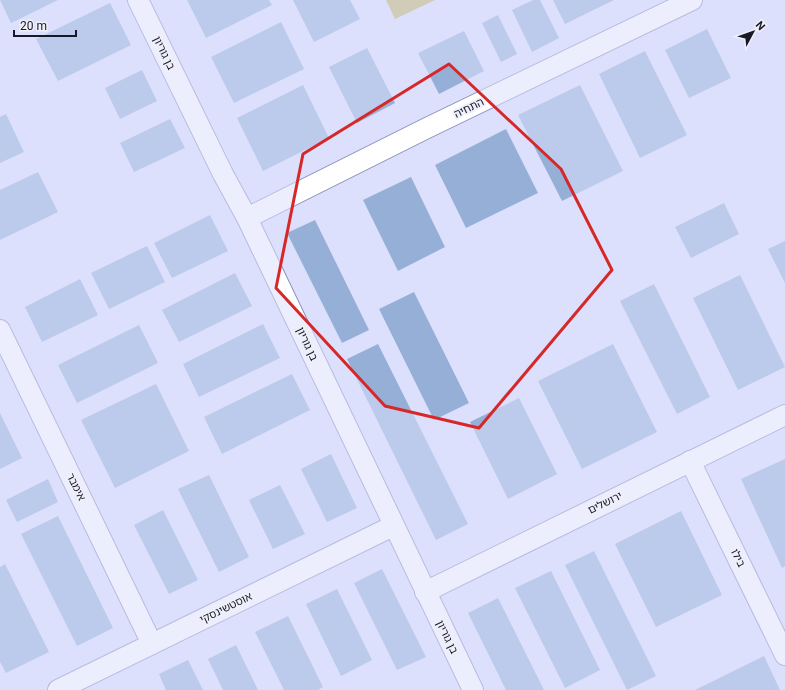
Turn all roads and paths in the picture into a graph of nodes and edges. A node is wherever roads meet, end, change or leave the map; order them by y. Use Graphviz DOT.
graph roads {
  1 [pos="138,0"];
  2 [pos="692,0"];
  3 [pos="247,218"];
  4 [pos="0,330"];
  5 [pos="785,415"];
  6 [pos="690,461"];
  7 [pos="393,526"];
  8 [pos="425,592"];
  9 [pos="152,644"];
  10 [pos="785,655"];
  11 [pos="58,690"];
  12 [pos="473,690"];
  1 -- 3 [label="street, בן גוריון"];
  2 -- 3 [label="street, התחיה"];
  3 -- 7 [label="street, בן גוריון"];
  4 -- 9 [label="street, אימבר"];
  5 -- 6 [label="street, ירושלים"];
  6 -- 8 [label="street, ירושלים"];
  6 -- 10 [label="street, בילו"];
  7 -- 8 [label="street, בן גוריון"];
  7 -- 9 [label="street, אוסטשינסקי"];
  8 -- 12 [label="street, בן גוריון"];
  9 -- 11 [label="street, אוסטשינסקי"];
}
